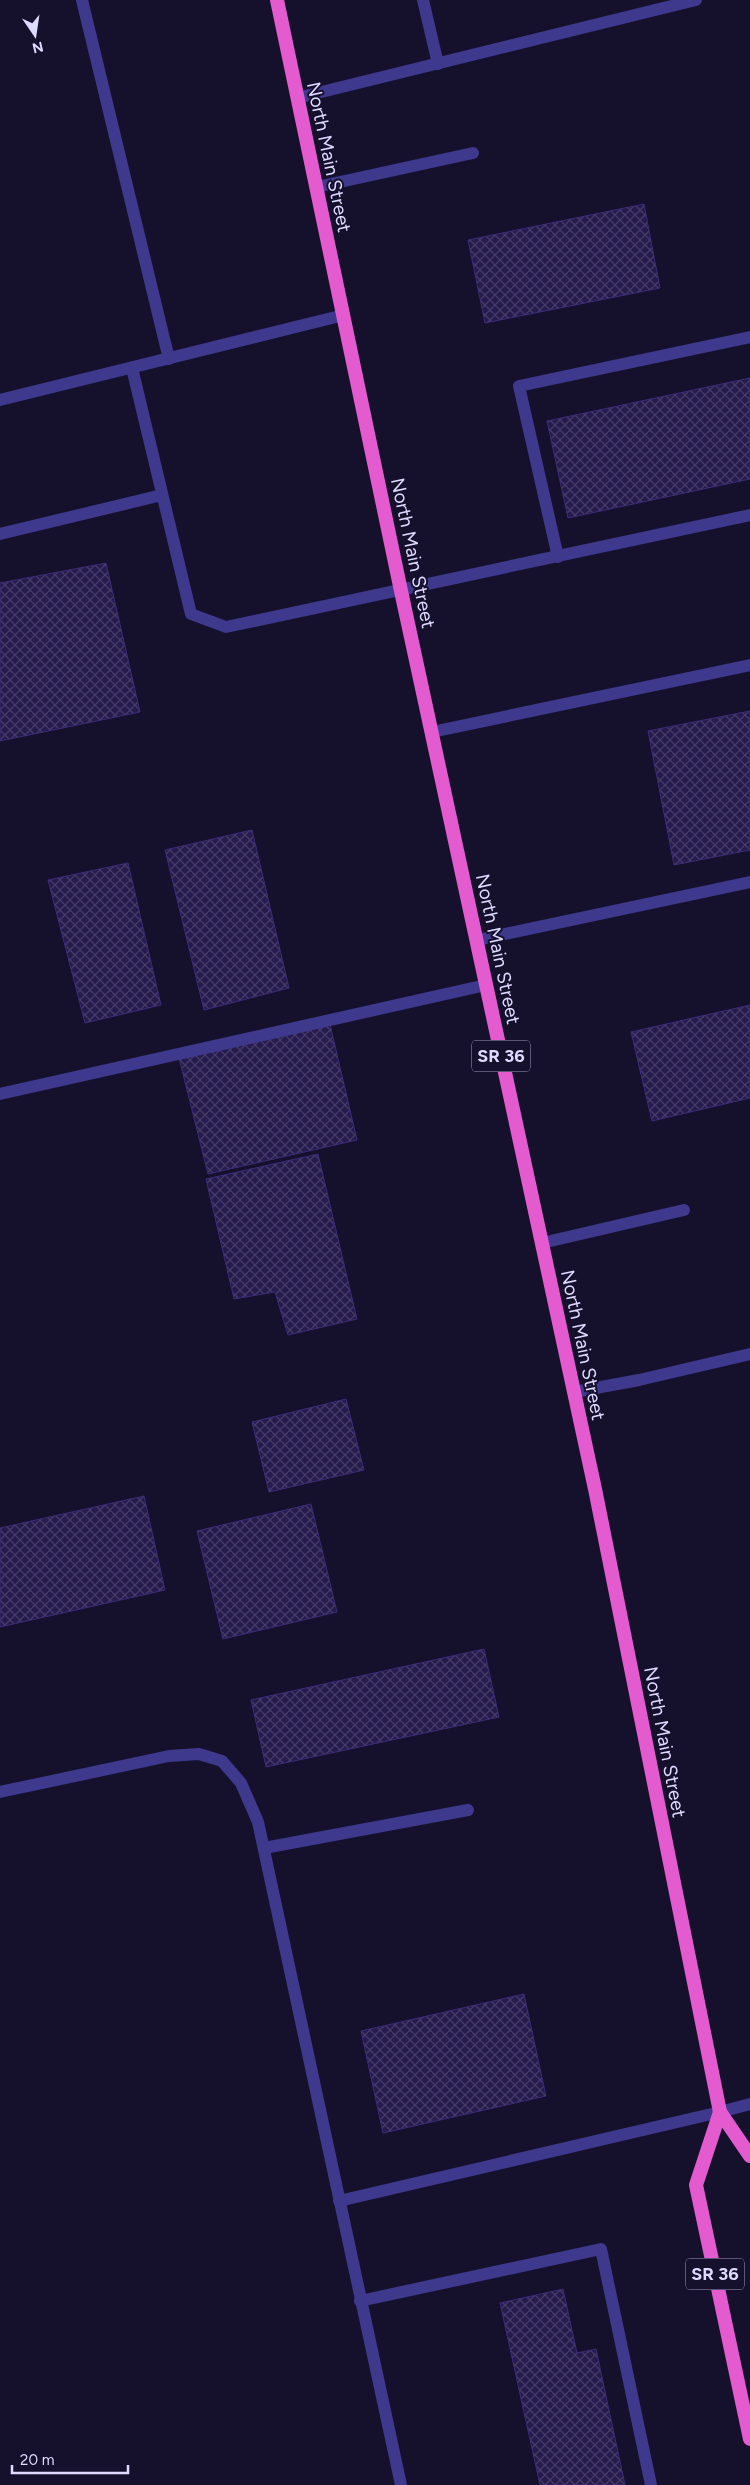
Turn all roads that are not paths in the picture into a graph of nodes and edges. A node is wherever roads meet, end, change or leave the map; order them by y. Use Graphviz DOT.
graph roads {
  1 [pos="82,0"];
  2 [pos="277,0"];
  3 [pos="422,0"];
  4 [pos="696,0"];
  5 [pos="438,64"];
  6 [pos="297,98"];
  7 [pos="473,153"];
  8 [pos="317,187"];
  9 [pos="344,316"];
  10 [pos="750,337"];
  11 [pos="168,359"];
  12 [pos="132,368"];
  13 [pos="0,400"];
  14 [pos="162,495"];
  15 [pos="750,515"];
  16 [pos="0,534"];
  17 [pos="558,557"];
  18 [pos="401,591"];
  19 [pos="750,666"];
  20 [pos="432,732"];
  21 [pos="750,882"];
  22 [pos="477,940"];
  23 [pos="486,985"];
  24 [pos="0,1094"];
  25 [pos="684,1210"];
  26 [pos="542,1243"];
  27 [pos="750,1354"];
  28 [pos="574,1392"];
  29 [pos="0,1792"];
  30 [pos="468,1810"];
  31 [pos="264,1848"];
  32 [pos="750,2104"];
  33 [pos="720,2112"];
  34 [pos="750,2156"];
  35 [pos="339,2201"];
  36 [pos="360,2301"];
  37 [pos="635,2409"];
  38 [pos="750,2439"];
  39 [pos="401,2485"];
  40 [pos="642,2485"];
  41 [pos="651,2485"];
  1 -- 11 [label="lane"];
  2 -- 6 [label="highway, North Main Street / SR 36"];
  3 -- 5 [label="lane"];
  4 -- 5 [label="lane"];
  5 -- 6 [label="lane"];
  6 -- 8 [label="highway, North Main Street / SR 36"];
  7 -- 8 [label="lane"];
  8 -- 9 [label="highway, North Main Street / SR 36"];
  9 -- 11 [label="lane"];
  9 -- 18 [label="highway, North Main Street / SR 36"];
  10 -- 17 [label="lane"];
  11 -- 12 [label="lane"];
  12 -- 13 [label="lane"];
  12 -- 14 [label="lane"];
  14 -- 16 [label="lane"];
  14 -- 18 [label="lane"];
  15 -- 17 [label="lane"];
  17 -- 18 [label="lane"];
  18 -- 20 [label="highway, North Main Street / SR 36"];
  19 -- 20 [label="lane"];
  20 -- 22 [label="highway, North Main Street / SR 36"];
  21 -- 22 [label="lane"];
  22 -- 23 [label="highway, North Main Street / SR 36"];
  23 -- 24 [label="lane"];
  23 -- 26 [label="highway, North Main Street / SR 36"];
  25 -- 26 [label="lane"];
  26 -- 28 [label="highway, North Main Street / SR 36"];
  27 -- 28 [label="lane"];
  28 -- 33 [label="highway, North Main Street / SR 36"];
  29 -- 31 [label="lane"];
  30 -- 31 [label="lane"];
  31 -- 35 [label="lane"];
  32 -- 33 [label="lane"];
  33 -- 34 [label="highway, North Main Street / SR 36"];
  33 -- 35 [label="lane"];
  33 -- 38 [label="highway, North Main Street / SR 36"];
  35 -- 36 [label="lane"];
  36 -- 37 [label="lane"];
  36 -- 39 [label="lane"];
  37 -- 40 [label="lane"];
  37 -- 41 [label="lane"];
}
